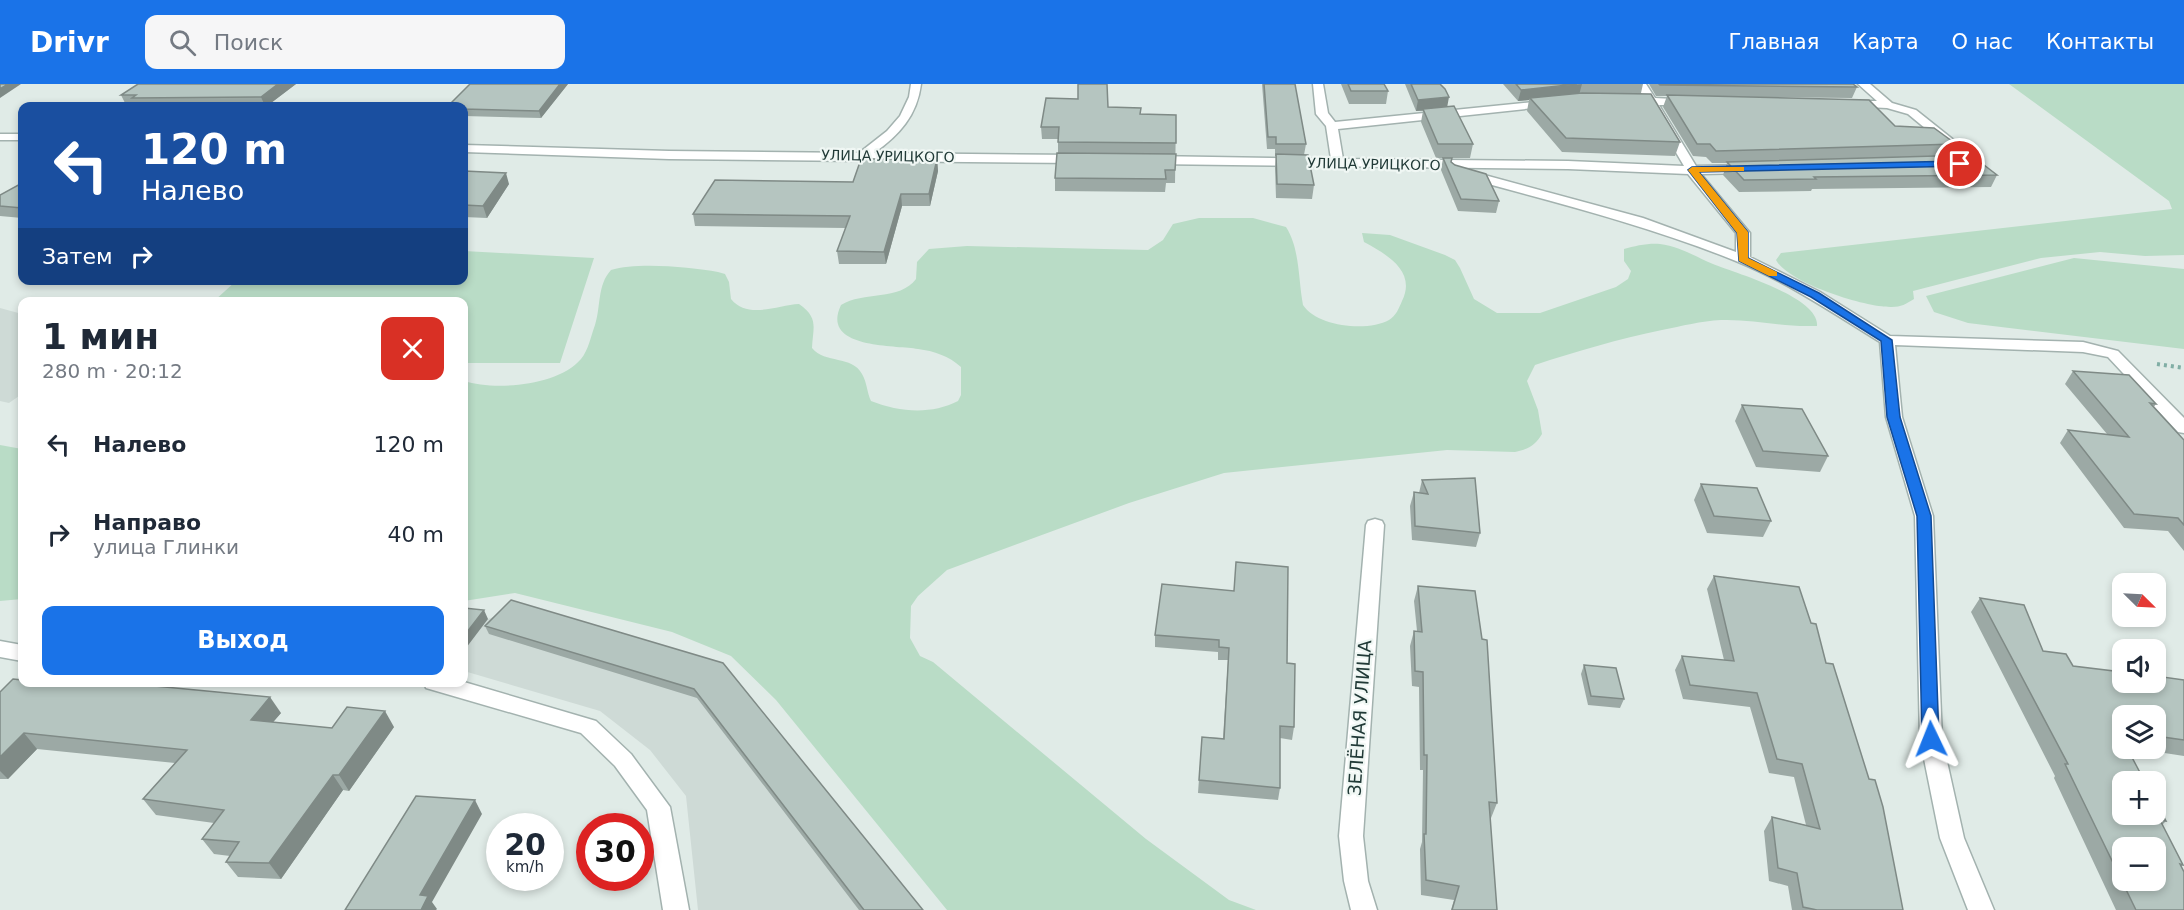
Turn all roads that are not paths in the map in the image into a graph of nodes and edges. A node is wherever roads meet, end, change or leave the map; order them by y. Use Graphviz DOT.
graph roads {
  1 [pos="916,84"];
  2 [pos="1318,84"];
  3 [pos="1641,84"];
  4 [pos="1863,84"];
  5 [pos="1614,100"];
  6 [pos="1567,101"];
  7 [pos="1649,101"];
  8 [pos="1697,102"];
  9 [pos="1840,104"];
  10 [pos="1888,105"];
  11 [pos="1332,126"];
  12 [pos="0,137"];
  13 [pos="18,137"];
  14 [pos="468,149"];
  15 [pos="863,156"];
  16 [pos="1091,159"];
  17 [pos="1138,160"];
  18 [pos="1338,163"];
  19 [pos="1937,164"];
  20 [pos="1434,165"];
  21 [pos="1762,168"];
  22 [pos="1692,170"];
  23 [pos="1743,259"];
  24 [pos="1887,340"];
  25 [pos="2184,428"];
  26 [pos="1376,525"];
  27 [pos="0,649"];
  28 [pos="18,652"];
  29 [pos="451,687"];
  30 [pos="676,910"];
  31 [pos="1364,910"];
  32 [pos="1981,910"];
  1 -- 15 [label="street"];
  2 -- 11 [label="street"];
  3 -- 7 [label="street"];
  4 -- 10 [label="street"];
  5 -- 7 [label="street"];
  6 -- 11 [label="street"];
  7 -- 8 [label="street"];
  7 -- 22 [label="street"];
  9 -- 10 [label="street"];
  10 -- 19 [label="street"];
  11 -- 18 [label="street"];
  12 -- 13 [label="street"];
  14 -- 15 [label="street, УЛИЦА УРИЦКОГО"];
  15 -- 16 [label="street, УЛИЦА УРИЦКОГО"];
  17 -- 18 [label="street, УЛИЦА УРИЦКОГО"];
  18 -- 20 [label="street, УЛИЦА УРИЦКОГО"];
  20 -- 22 [label="street, УЛИЦА УРИЦКОГО"];
  20 -- 23 [label="street"];
  21 -- 22 [label="street, УЛИЦА УРИЦКОГО"];
  22 -- 23 [label="street"];
  23 -- 24 [label="street"];
  24 -- 25 [label="street"];
  24 -- 32 [label="street"];
  26 -- 31 [label="street, ЗЕЛЁНАЯ УЛИЦА"];
  27 -- 28 [label="street"];
  29 -- 30 [label="street"];
}
